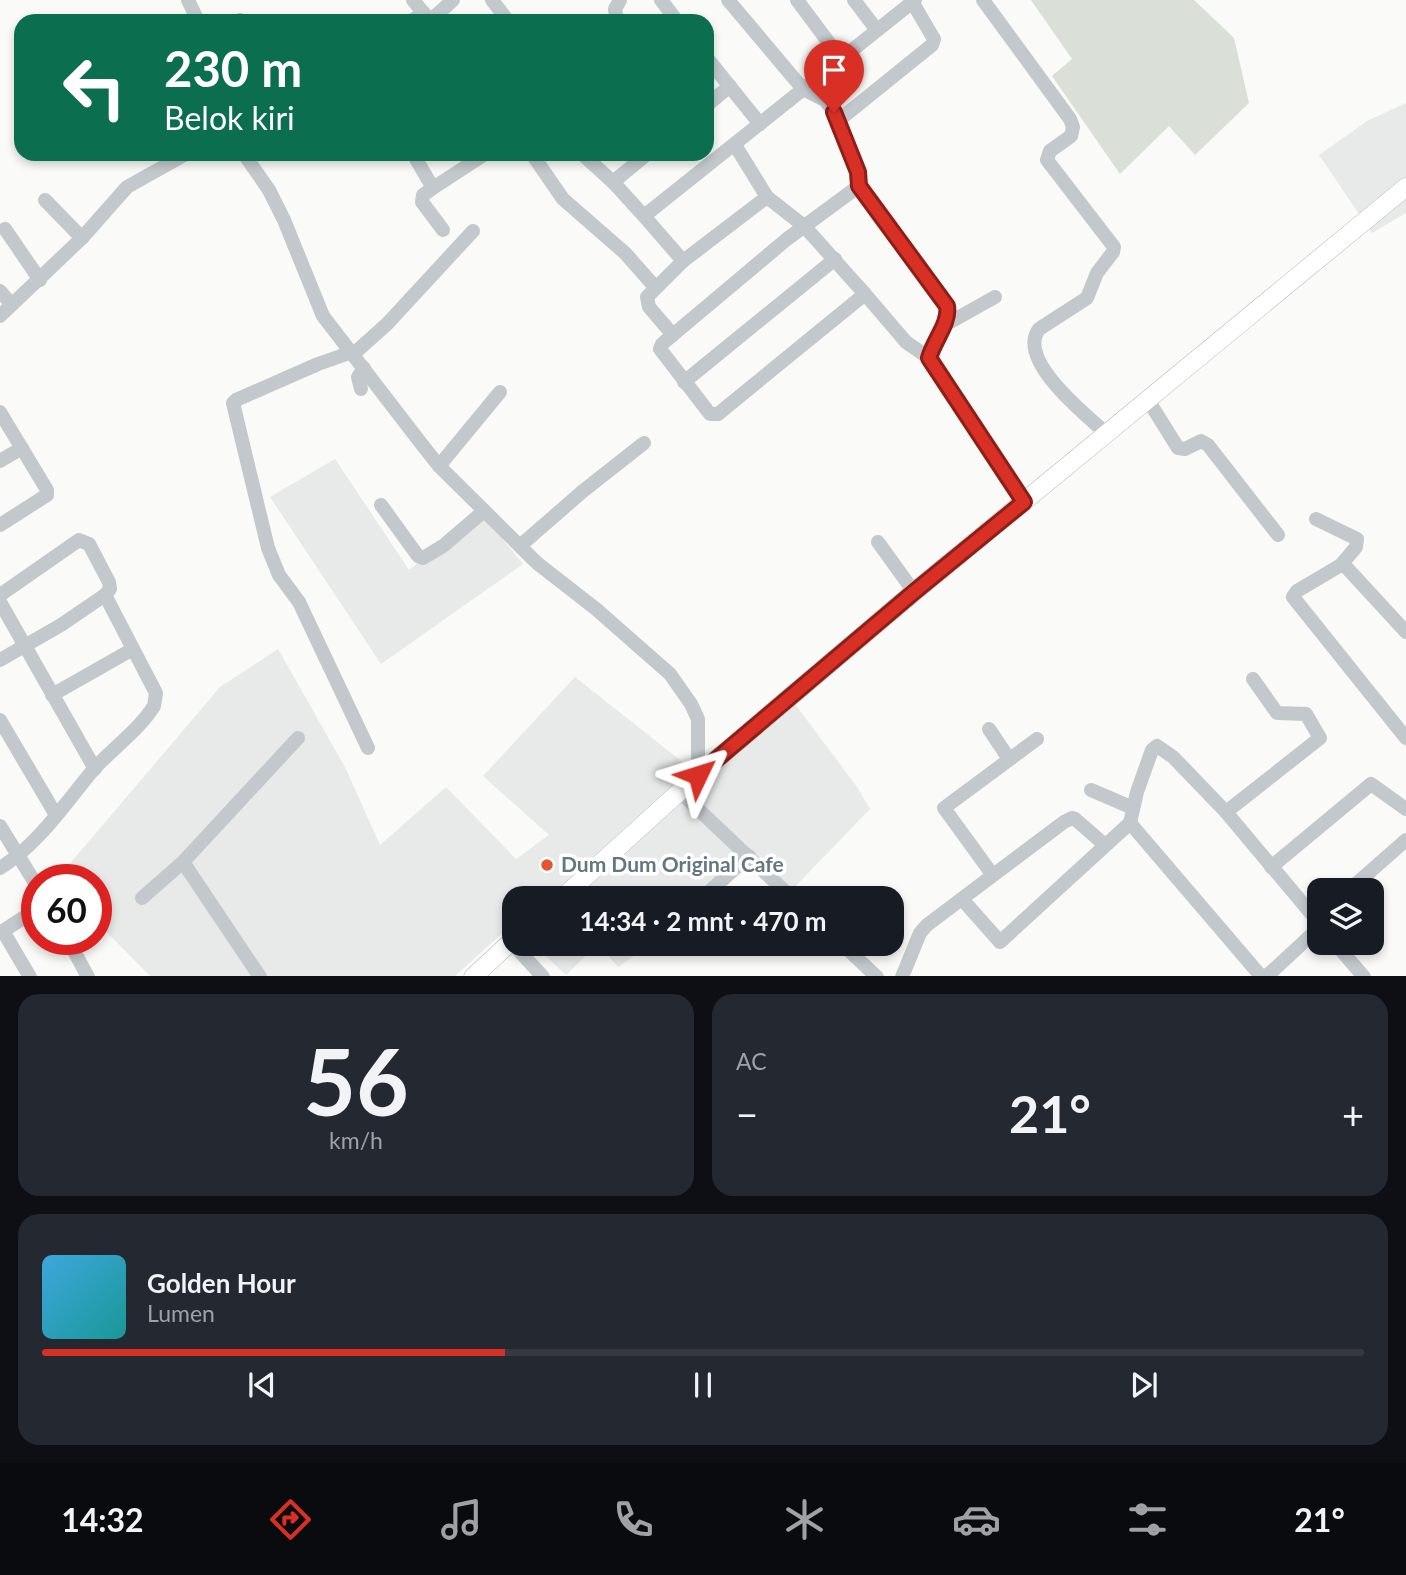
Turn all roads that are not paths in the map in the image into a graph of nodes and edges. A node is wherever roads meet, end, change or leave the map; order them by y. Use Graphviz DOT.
graph roads {
  1 [pos="453,0"];
  2 [pos="492,0"];
  3 [pos="661,0"];
  4 [pos="728,0"];
  5 [pos="797,0"];
  6 [pos="854,0"];
  7 [pos="984,0"];
  8 [pos="913,1"];
  9 [pos="432,14"];
  10 [pos="503,14"];
  11 [pos="672,14"];
  12 [pos="876,30"];
  13 [pos="841,59"];
  14 [pos="714,67"];
  15 [pos="730,86"];
  16 [pos="803,89"];
  17 [pos="714,99"];
  18 [pos="839,120"];
  19 [pos="760,124"];
  20 [pos="735,145"];
  21 [pos="173,161"];
  22 [pos="249,161"];
  23 [pos="417,161"];
  24 [pos="474,161"];
  25 [pos="537,161"];
  26 [pos="590,161"];
  27 [pos="638,161"];
  28 [pos="613,182"];
  29 [pos="859,186"];
  30 [pos="1406,187"];
  31 [pos="433,188"];
  32 [pos="767,197"];
  33 [pos="45,201"];
  34 [pos="643,216"];
  35 [pos="804,226"];
  36 [pos="5,229"];
  37 [pos="443,230"];
  38 [pos="473,231"];
  39 [pos="82,238"];
  40 [pos="835,259"];
  41 [pos="683,261"];
  42 [pos="40,280"];
  43 [pos="655,288"];
  44 [pos="0,291"];
  45 [pos="865,294"];
  46 [pos="995,297"];
  47 [pos="11,304"];
  48 [pos="0,316"];
  49 [pos="945,325"];
  50 [pos="673,335"];
  51 [pos="352,354"];
  52 [pos="929,358"];
  53 [pos="364,368"];
  54 [pos="684,382"];
  55 [pos="361,389"];
  56 [pos="500,391"];
  57 [pos="1148,400"];
  58 [pos="0,412"];
  59 [pos="1107,434"];
  60 [pos="645,443"];
  61 [pos="22,448"];
  62 [pos="0,461"];
  63 [pos="439,466"];
  64 [pos="1024,502"];
  65 [pos="381,505"];
  66 [pos="484,511"];
  67 [pos="1315,519"];
  68 [pos="0,525"];
  69 [pos="1278,535"];
  70 [pos="878,542"];
  71 [pos="521,545"];
  72 [pos="1341,565"];
  73 [pos="914,592"];
  74 [pos="0,595"];
  75 [pos="105,595"];
  76 [pos="0,602"];
  77 [pos="1406,632"];
  78 [pos="24,644"];
  79 [pos="133,649"];
  80 [pos="0,660"];
  81 [pos="1253,679"];
  82 [pos="52,695"];
  83 [pos="1400,719"];
  84 [pos="0,720"];
  85 [pos="989,729"];
  86 [pos="298,738"];
  87 [pos="1406,738"];
  88 [pos="1037,739"];
  89 [pos="368,748"];
  90 [pos="1009,759"];
  91 [pos="95,769"];
  92 [pos="690,783"];
  93 [pos="1091,790"];
  94 [pos="1406,810"];
  95 [pos="1226,812"];
  96 [pos="57,815"];
  97 [pos="1131,815"];
  98 [pos="0,826"];
  99 [pos="1406,841"];
  100 [pos="1104,845"];
  101 [pos="749,856"];
  102 [pos="18,857"];
  103 [pos="183,862"];
  104 [pos="23,864"];
  105 [pos="0,867"];
  106 [pos="1271,867"];
  107 [pos="992,874"];
  108 [pos="1363,878"];
  109 [pos="575,886"];
  110 [pos="715,886"];
  111 [pos="780,886"];
  112 [pos="142,898"];
  113 [pos="961,899"];
  114 [pos="1307,908"];
  115 [pos="21,920"];
  116 [pos="2,932"];
  117 [pos="1307,933"];
  118 [pos="502,951"];
  119 [pos="76,955"];
  120 [pos="1346,955"];
  121 [pos="526,956"];
  122 [pos="855,956"];
  123 [pos="30,976"];
  124 [pos="88,976"];
  125 [pos="260,976"];
  126 [pos="473,976"];
  127 [pos="543,976"];
  128 [pos="877,976"];
  129 [pos="902,976"];
  130 [pos="1364,976"];
  1 -- 9 [label="street"];
  2 -- 10 [label="street"];
  3 -- 11 [label="street"];
  4 -- 16 [label="street"];
  5 -- 13 [label="street"];
  6 -- 12 [label="street"];
  7 -- 59 [label="street"];
  8 -- 12 [label="street"];
  8 -- 18 [label="street"];
  12 -- 13 [label="street"];
  13 -- 16 [label="street"];
  14 -- 15 [label="street"];
  15 -- 17 [label="street"];
  15 -- 19 [label="street"];
  16 -- 18 [label="street"];
  16 -- 19 [label="street"];
  18 -- 29 [label="street"];
  19 -- 20 [label="street"];
  20 -- 32 [label="street"];
  20 -- 34 [label="street"];
  21 -- 39 [label="street"];
  22 -- 51 [label="street"];
  23 -- 31 [label="street"];
  24 -- 31 [label="street"];
  25 -- 43 [label="street"];
  26 -- 28 [label="street"];
  27 -- 28 [label="street"];
  28 -- 34 [label="street"];
  29 -- 35 [label="street"];
  29 -- 49 [label="street"];
  30 -- 57 [label="main road"];
  31 -- 37 [label="street"];
  32 -- 35 [label="street"];
  32 -- 41 [label="street"];
  33 -- 39 [label="street"];
  34 -- 41 [label="street"];
  35 -- 40 [label="street"];
  35 -- 50 [label="street"];
  36 -- 42 [label="street"];
  38 -- 51 [label="street"];
  39 -- 42 [label="street"];
  40 -- 45 [label="street"];
  40 -- 54 [label="street"];
  41 -- 43 [label="street"];
  42 -- 47 [label="street"];
  43 -- 50 [label="street"];
  44 -- 47 [label="street"];
  45 -- 52 [label="street"];
  45 -- 54 [label="street"];
  46 -- 49 [label="street"];
  47 -- 48 [label="street"];
  49 -- 52 [label="street"];
  50 -- 54 [label="street"];
  51 -- 53 [label="street"];
  51 -- 89 [label="street"];
  52 -- 64 [label="street"];
  53 -- 55 [label="street"];
  53 -- 63 [label="street"];
  56 -- 63 [label="street"];
  57 -- 59 [label="main road"];
  57 -- 69 [label="street"];
  58 -- 61 [label="street"];
  59 -- 64 [label="main road"];
  60 -- 71 [label="street"];
  61 -- 62 [label="street"];
  61 -- 68 [label="street"];
  63 -- 66 [label="street"];
  64 -- 73 [label="main road"];
  65 -- 66 [label="street"];
  66 -- 71 [label="street"];
  67 -- 72 [label="street"];
  70 -- 73 [label="street"];
  71 -- 92 [label="street"];
  72 -- 77 [label="street"];
  72 -- 83 [label="street"];
  73 -- 92 [label="main road"];
  74 -- 75 [label="street"];
  75 -- 78 [label="street"];
  75 -- 79 [label="street"];
  76 -- 78 [label="street"];
  78 -- 80 [label="street"];
  78 -- 82 [label="street"];
  79 -- 82 [label="street"];
  79 -- 91 [label="street"];
  81 -- 95 [label="street"];
  82 -- 91 [label="street"];
  83 -- 87 [label="street"];
  84 -- 96 [label="street"];
  85 -- 90 [label="street"];
  86 -- 103 [label="street"];
  88 -- 90 [label="street"];
  90 -- 107 [label="street"];
  91 -- 96 [label="street"];
  92 -- 101 [label="street"];
  92 -- 109 [label="main road"];
  93 -- 97 [label="street"];
  94 -- 106 [label="street"];
  95 -- 97 [label="street"];
  95 -- 106 [label="street"];
  96 -- 102 [label="street"];
  97 -- 100 [label="street"];
  97 -- 117 [label="street"];
  98 -- 102 [label="street"];
  99 -- 108 [label="street"];
  100 -- 107 [label="street"];
  100 -- 113 [label="street"];
  101 -- 110 [label="street"];
  101 -- 111 [label="street"];
  102 -- 104 [label="street"];
  102 -- 105 [label="street"];
  103 -- 112 [label="street"];
  103 -- 125 [label="street"];
  106 -- 114 [label="street"];
  107 -- 113 [label="street"];
  113 -- 129 [label="street"];
  115 -- 116 [label="street"];
  116 -- 123 [label="street"];
  118 -- 126 [label="main road"];
  119 -- 124 [label="street"];
  120 -- 130 [label="street"];
  121 -- 127 [label="street"];
  122 -- 128 [label="street"];
}
